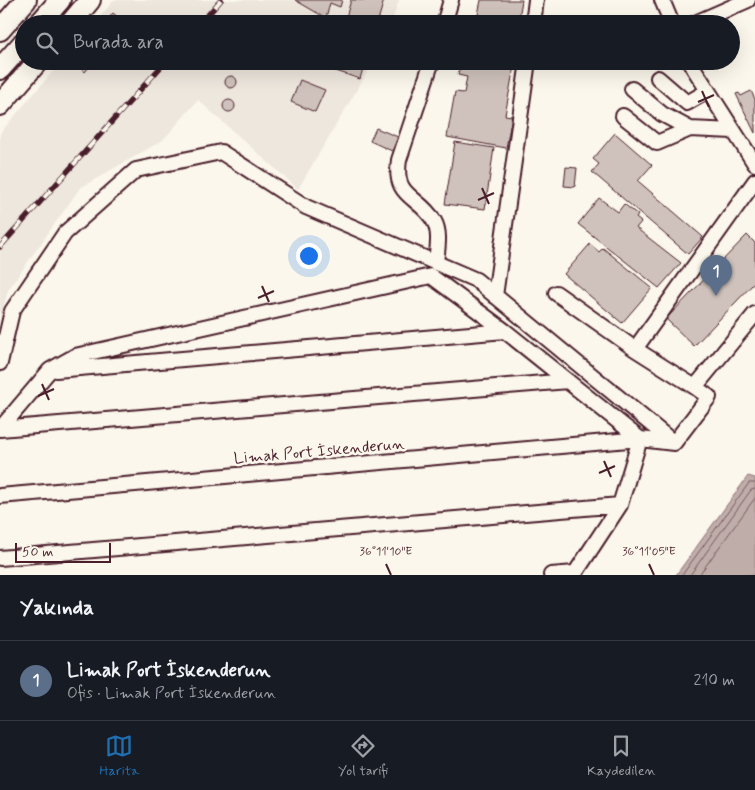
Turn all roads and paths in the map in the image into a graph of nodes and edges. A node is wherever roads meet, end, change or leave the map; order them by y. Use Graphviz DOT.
graph roads {
  1 [pos="26,0"];
  2 [pos="60,0"];
  3 [pos="90,0"];
  4 [pos="451,0"];
  5 [pos="536,0"];
  6 [pos="662,0"];
  7 [pos="748,0"];
  8 [pos="47,15"];
  9 [pos="78,15"];
  10 [pos="447,15"];
  11 [pos="534,15"];
  12 [pos="668,15"];
  13 [pos="714,15"];
  14 [pos="0,30"];
  15 [pos="15,52"];
  16 [pos="0,69"];
  17 [pos="30,70"];
  18 [pos="429,70"];
  19 [pos="527,70"];
  20 [pos="695,70"];
  21 [pos="658,78"];
  22 [pos="632,89"];
  23 [pos="708,92"];
  24 [pos="0,105"];
  25 [pos="623,116"];
  26 [pos="690,129"];
  27 [pos="733,131"];
  28 [pos="755,164"];
  29 [pos="755,181"];
  30 [pos="436,263"];
  31 [pos="556,294"];
  32 [pos="495,296"];
  33 [pos="755,314"];
  34 [pos="505,331"];
  35 [pos="635,349"];
  36 [pos="0,363"];
  37 [pos="50,370"];
  38 [pos="568,381"];
  39 [pos="695,387"];
  40 [pos="0,429"];
  41 [pos="640,439"];
  42 [pos="674,443"];
  43 [pos="0,496"];
  44 [pos="620,505"];
  45 [pos="0,558"];
  46 [pos="574,574"];
  47 [pos="551,575"];
  1 -- 14 [label="highway"];
  2 -- 8 [label="highway"];
  3 -- 9 [label="highway"];
  4 -- 10 [label="street"];
  5 -- 11 [label="street"];
  6 -- 12 [label="street"];
  7 -- 13 [label="street"];
  15 -- 16 [label="highway"];
  17 -- 24 [label="highway"];
  18 -- 30 [label="street"];
  19 -- 32 [label="street"];
  20 -- 23 [label="street"];
  21 -- 23 [label="street"];
  22 -- 26 [label="street"];
  23 -- 27 [label="street"];
  25 -- 26 [label="street"];
  26 -- 27 [label="street"];
  27 -- 28 [label="street"];
  29 -- 35 [label="street"];
  30 -- 32 [label="street"];
  30 -- 36 [label="street"];
  31 -- 35 [label="street"];
  32 -- 42 [label="street"];
  33 -- 39 [label="street"];
  34 -- 37 [label="street"];
  34 -- 37 [label="street"];
  34 -- 38 [label="street"];
  35 -- 39 [label="street"];
  37 -- 40 [label="street"];
  38 -- 40 [label="street"];
  38 -- 41 [label="street"];
  39 -- 42 [label="street"];
  41 -- 42 [label="street, Limak Port İskenderun"];
  41 -- 43 [label="street, Limak Port İskenderun"];
  41 -- 44 [label="street"];
  44 -- 45 [label="street"];
  44 -- 46 [label="street"];
  46 -- 47 [label="street"];
}
